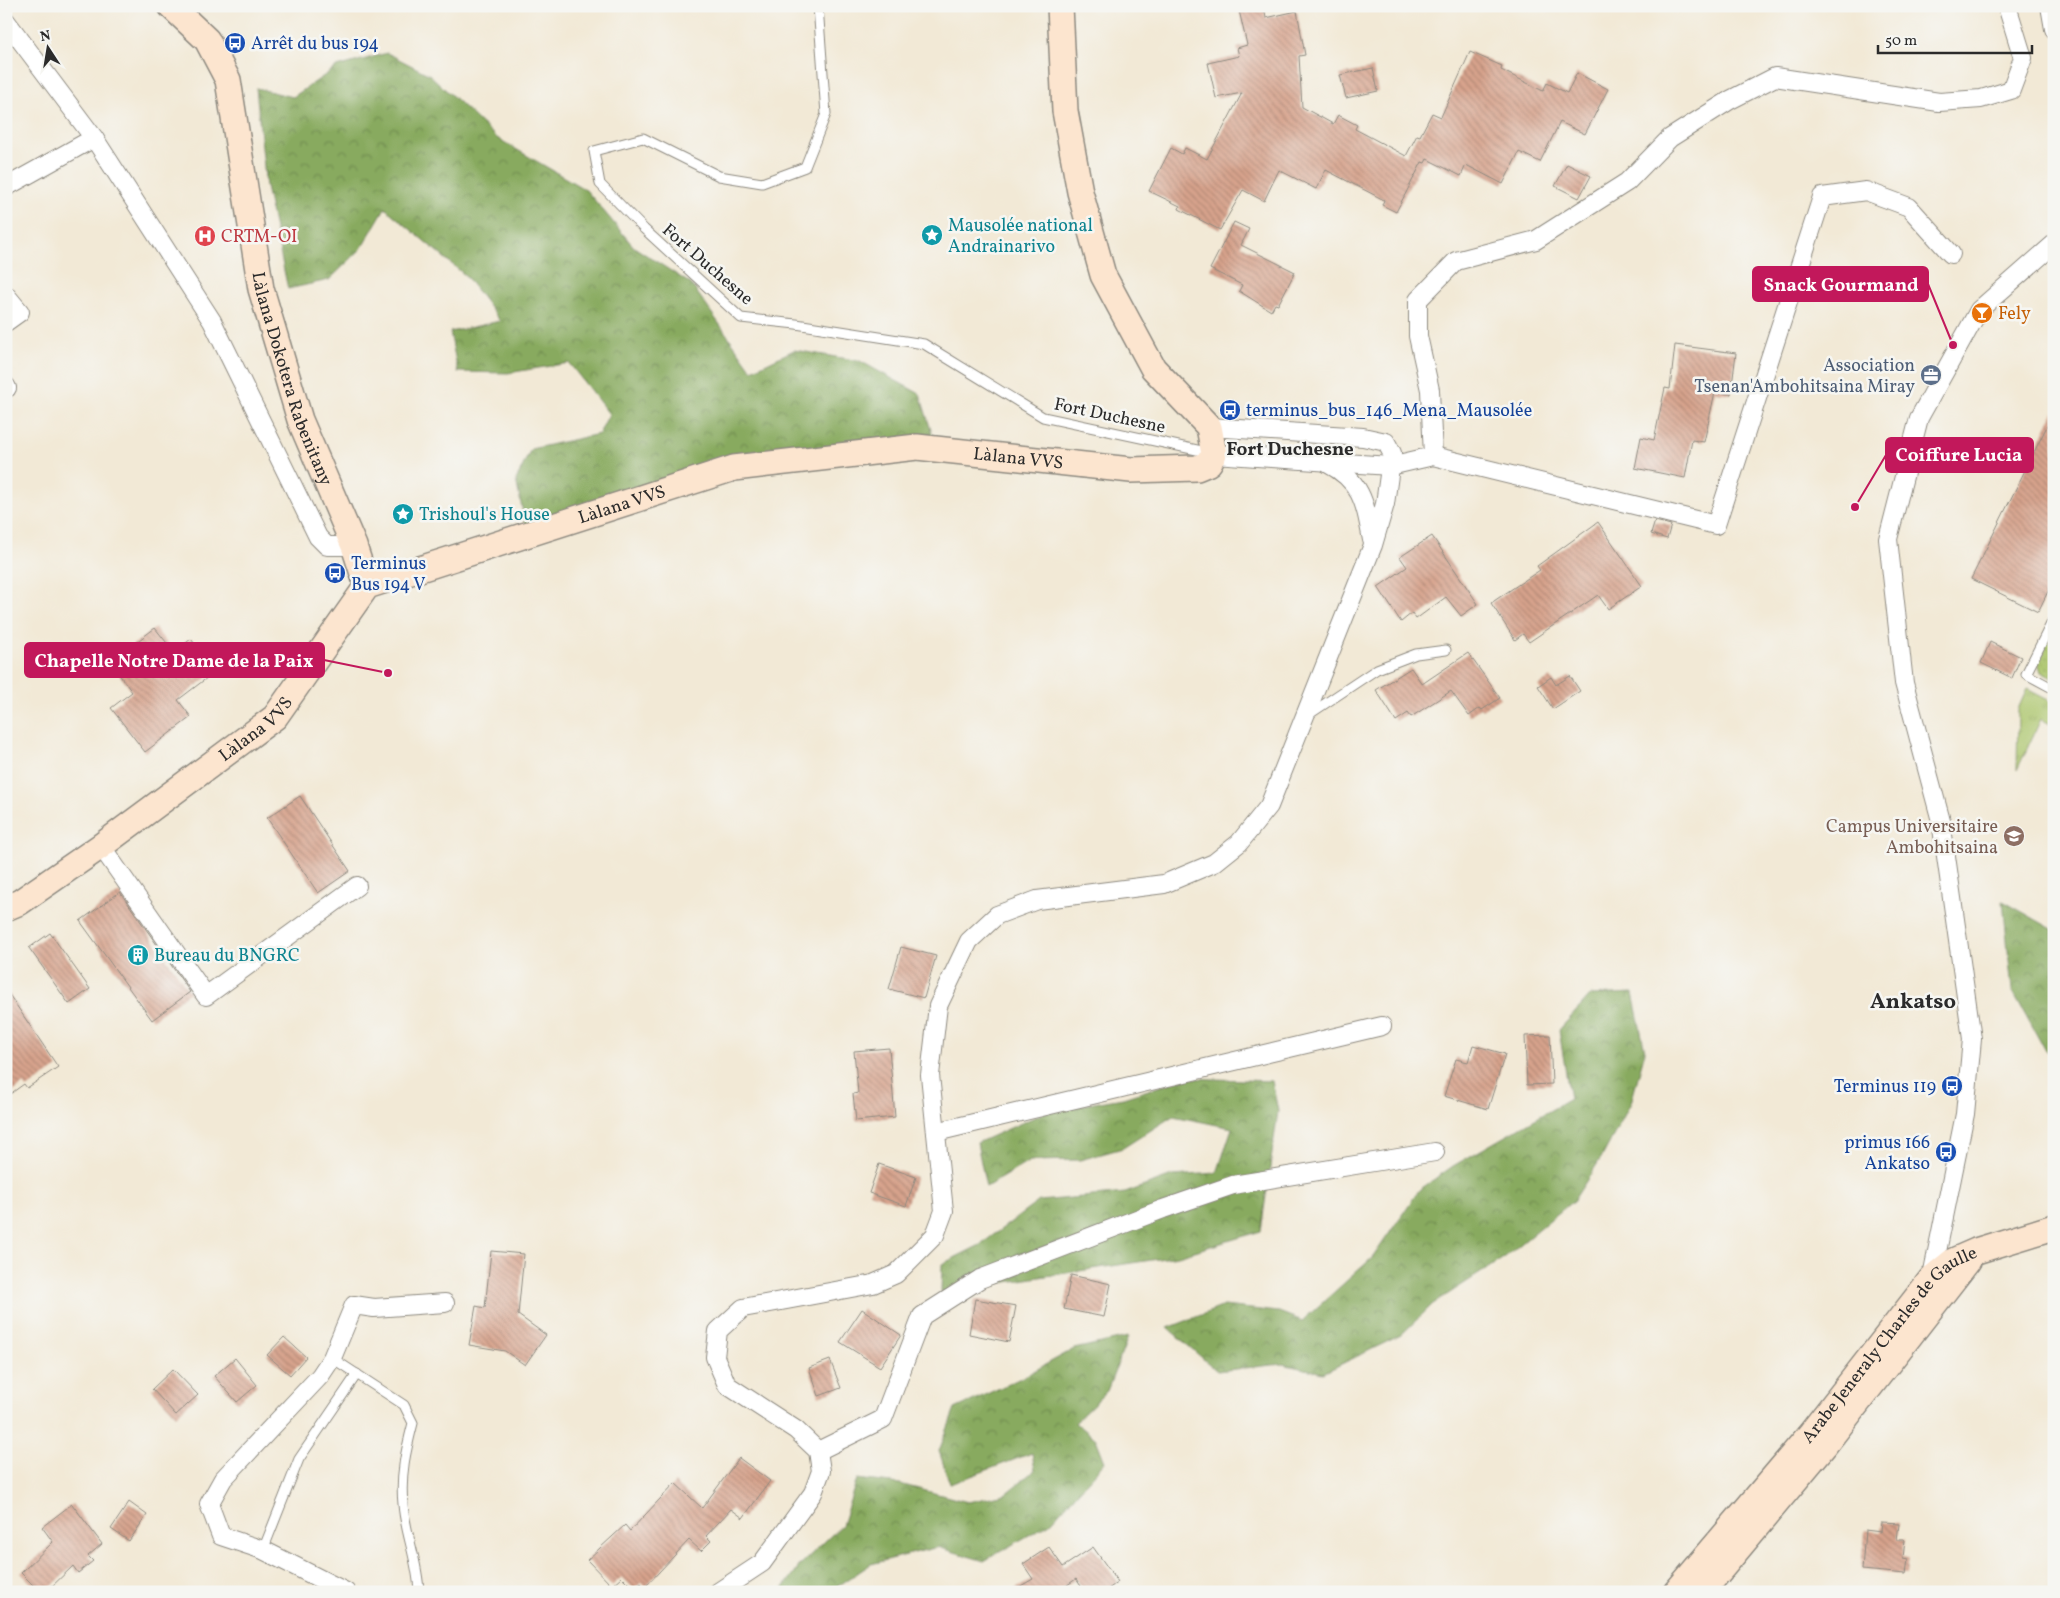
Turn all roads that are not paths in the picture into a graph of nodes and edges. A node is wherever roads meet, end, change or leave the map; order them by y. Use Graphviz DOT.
graph roads {
  1 [pos="171,6"];
  2 [pos="818,6"];
  3 [pos="1060,6"];
  4 [pos="2007,6"];
  5 [pos="2050,6"];
  6 [pos="6,21"];
  7 [pos="2054,29"];
  8 [pos="94,138"];
  9 [pos="6,187"];
  10 [pos="2054,244"];
  11 [pos="1951,254"];
  12 [pos="6,295"];
  13 [pos="6,322"];
  14 [pos="1209,427"];
  15 [pos="1214,454"];
  16 [pos="1433,456"];
  17 [pos="1323,461"];
  18 [pos="1390,466"];
  19 [pos="1372,545"];
  20 [pos="354,546"];
  21 [pos="367,586"];
  22 [pos="2053,621"];
  23 [pos="1446,650"];
  24 [pos="2054,689"];
  25 [pos="1304,717"];
  26 [pos="101,846"];
  27 [pos="357,886"];
  28 [pos="6,908"];
  29 [pos="1382,1026"];
  30 [pos="936,1132"];
  31 [pos="1435,1152"];
  32 [pos="2054,1227"];
  33 [pos="1976,1251"];
  34 [pos="1932,1278"];
  35 [pos="445,1303"];
  36 [pos="1926,1316"];
  37 [pos="332,1358"];
  38 [pos="357,1374"];
  39 [pos="818,1451"];
  40 [pos="263,1550"];
  41 [pos="346,1592"];
  42 [pos="419,1592"];
  43 [pos="718,1592"];
  44 [pos="1676,1592"];
  45 [pos="1702,1592"];
  1 -- 20 [label="main road, Làlana Dokotera Rabenitany"];
  2 -- 15 [label="lane, Fort Duchesne"];
  3 -- 14 [label="main road"];
  4 -- 16 [label="street"];
  5 -- 7 [label="street"];
  6 -- 8 [label="street"];
  8 -- 9 [label="street"];
  8 -- 20 [label="street"];
  10 -- 34 [label="street"];
  11 -- 16 [label="street"];
  12 -- 13 [label="street"];
  14 -- 15 [label="main road"];
  14 -- 18 [label="street"];
  15 -- 17 [label="street"];
  15 -- 21 [label="main road, Làlana VVS"];
  16 -- 18 [label="street"];
  17 -- 18 [label="street"];
  17 -- 19 [label="street"];
  18 -- 19 [label="street"];
  19 -- 25 [label="street"];
  20 -- 21 [label="main road, Làlana Dokotera Rabenitany"];
  21 -- 26 [label="main road, Làlana VVS"];
  22 -- 24 [label="lane"];
  23 -- 25 [label="lane"];
  25 -- 30 [label="street"];
  26 -- 27 [label="street"];
  26 -- 28 [label="main road, Làlana VVS"];
  29 -- 30 [label="street"];
  30 -- 39 [label="street"];
  31 -- 39 [label="street"];
  32 -- 33 [label="main road"];
  33 -- 34 [label="main road, Arabe Jeneraly Charles de Gaulle"];
  33 -- 36 [label="main road, Arabe Jeneraly Charles de Gaulle"];
  34 -- 36 [label="street"];
  34 -- 44 [label="main road, Arabe Jeneraly Charles de Gaulle"];
  35 -- 37 [label="street"];
  36 -- 45 [label="main road, Arabe Jeneraly Charles de Gaulle"];
  37 -- 38 [label="lane"];
  37 -- 40 [label="street"];
  38 -- 40 [label="lane"];
  38 -- 42 [label="lane"];
  39 -- 43 [label="street"];
  40 -- 41 [label="street"];
}
